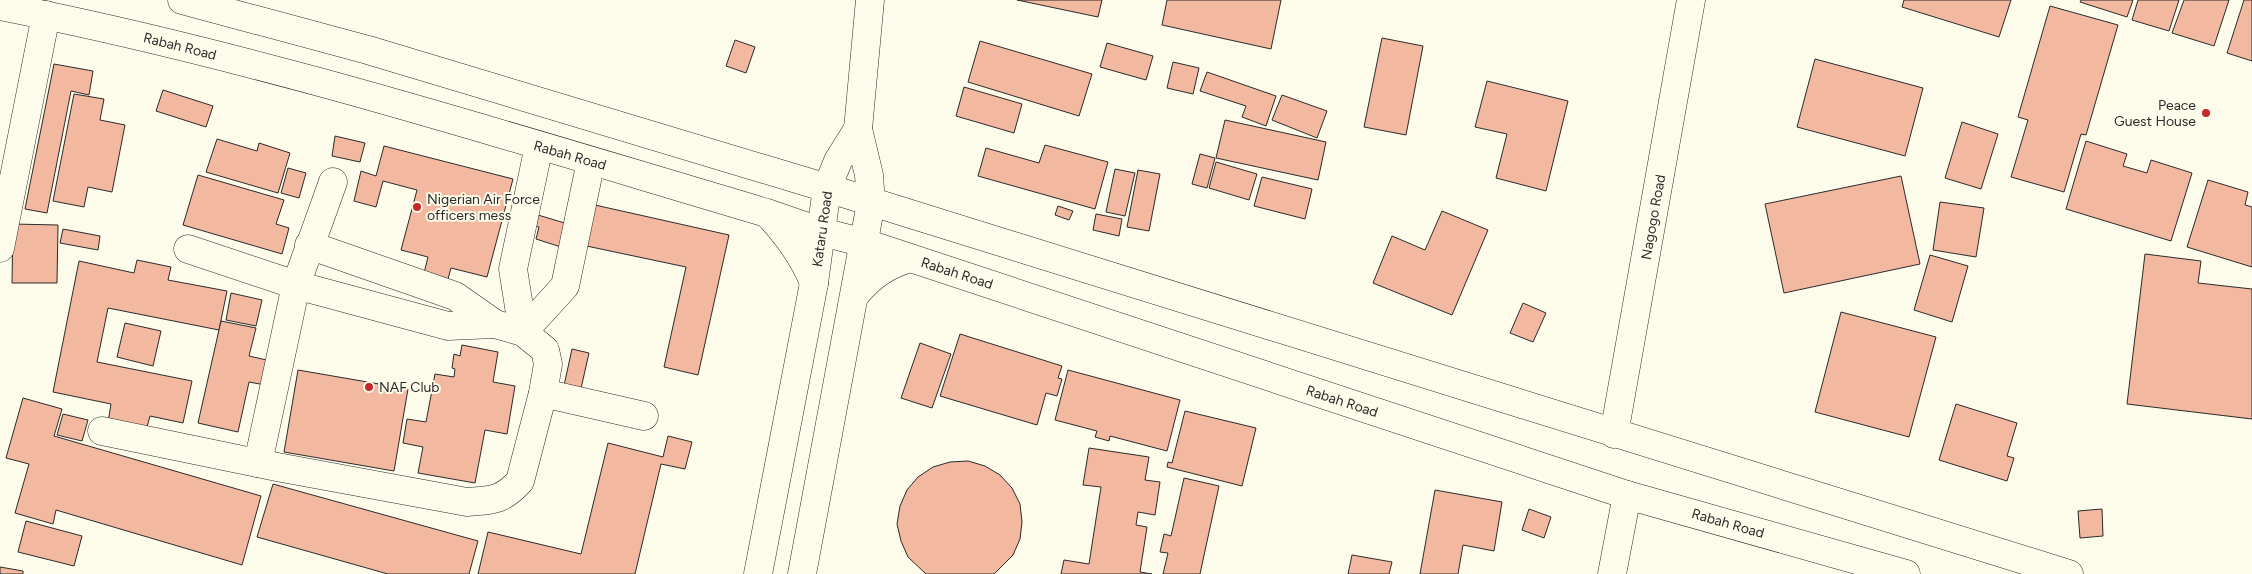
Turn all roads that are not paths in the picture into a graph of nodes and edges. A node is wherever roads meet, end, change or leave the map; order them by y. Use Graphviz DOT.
graph roads {
  1 [pos="182,0"];
  2 [pos="870,0"];
  3 [pos="1691,0"];
  4 [pos="0,6"];
  5 [pos="46,15"];
  6 [pos="858,129"];
  7 [pos="539,146"];
  8 [pos="591,161"];
  9 [pos="333,182"];
  10 [pos="827,188"];
  11 [pos="872,203"];
  12 [pos="768,213"];
  13 [pos="822,232"];
  14 [pos="865,243"];
  15 [pos="309,245"];
  16 [pos="0,248"];
  17 [pos="188,249"];
  18 [pos="910,258"];
  19 [pos="814,283"];
  20 [pos="296,284"];
  21 [pos="855,295"];
  22 [pos="495,324"];
  23 [pos="523,332"];
  24 [pos="544,393"];
  25 [pos="644,416"];
  26 [pos="102,431"];
  27 [pos="1614,434"];
  28 [pos="258,463"];
  29 [pos="1627,495"];
  30 [pos="758,574"];
  31 [pos="802,574"];
  32 [pos="1612,574"];
  33 [pos="1906,574"];
  34 [pos="2069,574"];
  1 -- 10 [label="main road"];
  2 -- 6 [label="main road"];
  3 -- 27 [label="main road, Nagogo Road"];
  4 -- 5 [label="main road, Rabah Road"];
  5 -- 7 [label="main road, Rabah Road"];
  5 -- 16 [label="main road"];
  6 -- 10 [label="main road, Kataru Road"];
  6 -- 11 [label="main road"];
  7 -- 8 [label="main road, Rabah Road"];
  7 -- 23 [label="main road"];
  8 -- 12 [label="main road, Rabah Road"];
  8 -- 23 [label="main road"];
  9 -- 15 [label="main road"];
  10 -- 11 [label="main road"];
  10 -- 13 [label="main road, Kataru Road"];
  11 -- 14 [label="main road"];
  11 -- 27 [label="main road"];
  12 -- 13 [label="main road, Rabah Road"];
  12 -- 19 [label="main road"];
  13 -- 14 [label="main road, Rabah Road"];
  13 -- 19 [label="main road, Kataru Road"];
  14 -- 18 [label="main road, Rabah Road"];
  14 -- 21 [label="main road"];
  15 -- 20 [label="main road"];
  15 -- 22 [label="main road"];
  17 -- 20 [label="main road"];
  18 -- 21 [label="main road"];
  18 -- 29 [label="main road, Rabah Road"];
  19 -- 30 [label="main road, Kataru Road"];
  20 -- 22 [label="main road"];
  20 -- 28 [label="main road"];
  21 -- 31 [label="main road"];
  22 -- 23 [label="main road"];
  23 -- 24 [label="main road"];
  24 -- 25 [label="main road"];
  24 -- 28 [label="main road"];
  26 -- 28 [label="main road"];
  27 -- 34 [label="main road"];
  29 -- 32 [label="main road"];
  29 -- 33 [label="main road, Rabah Road"];
}
